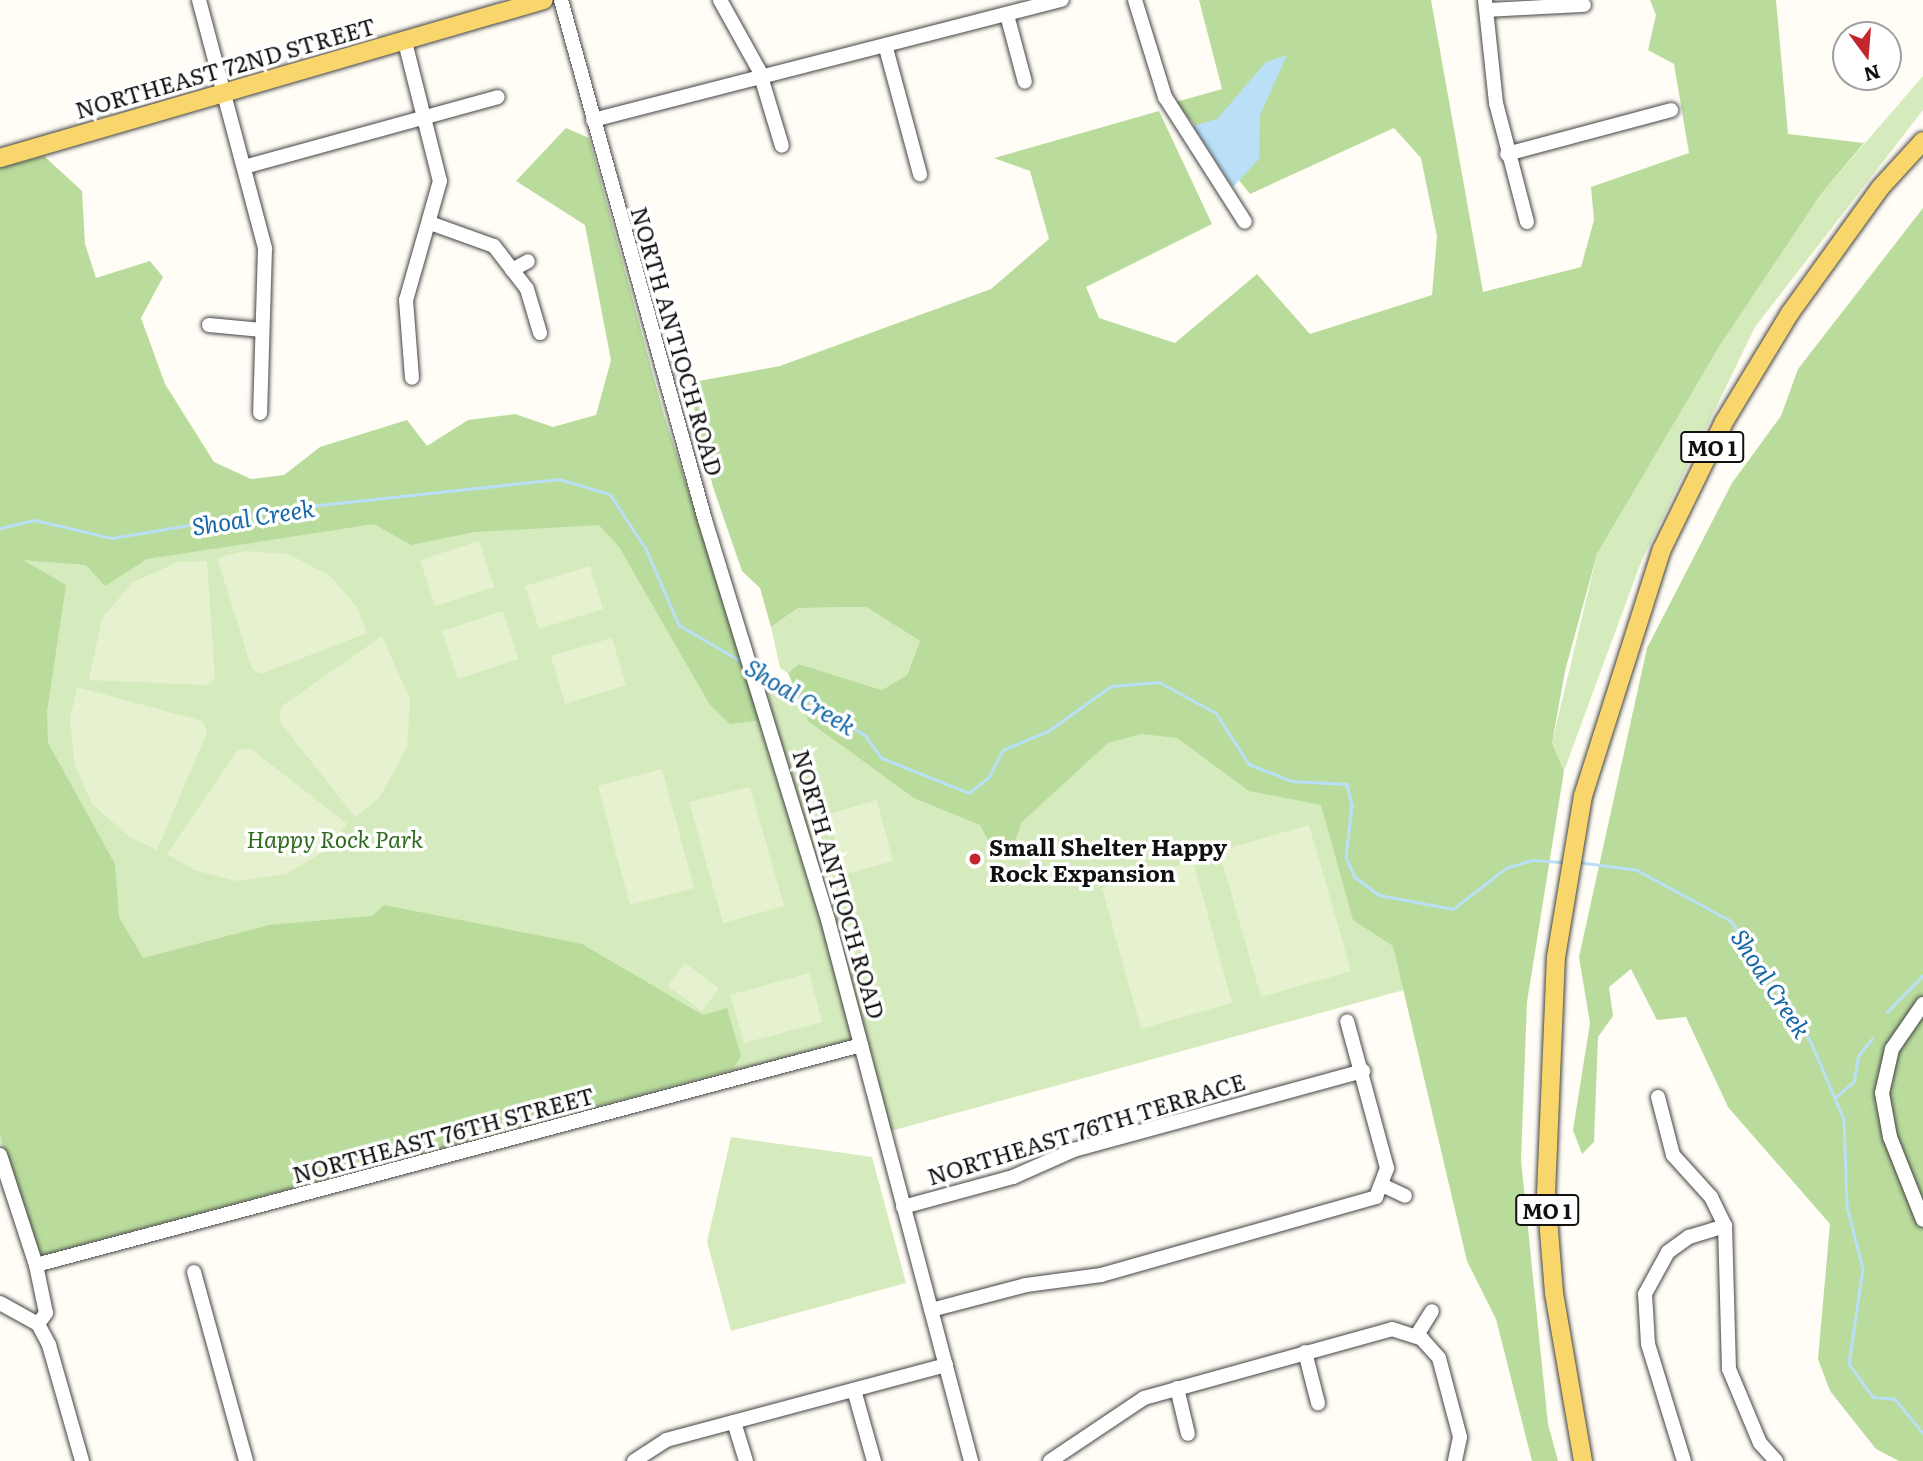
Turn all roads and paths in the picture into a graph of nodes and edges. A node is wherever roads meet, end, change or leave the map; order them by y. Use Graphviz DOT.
graph roads {
  1 [pos="199,0"];
  2 [pos="544,0"];
  3 [pos="561,0"];
  4 [pos="720,0"];
  5 [pos="1062,0"];
  6 [pos="1135,0"];
  7 [pos="1486,5"];
  8 [pos="1584,5"];
  9 [pos="1007,15"];
  10 [pos="405,42"];
  11 [pos="886,48"];
  12 [pos="764,81"];
  13 [pos="1025,82"];
  14 [pos="222,89"];
  15 [pos="498,97"];
  16 [pos="1671,110"];
  17 [pos="425,118"];
  18 [pos="593,120"];
  19 [pos="1923,141"];
  20 [pos="782,146"];
  21 [pos="1507,154"];
  22 [pos="0,158"];
  23 [pos="244,167"];
  24 [pos="920,174"];
  25 [pos="430,222"];
  26 [pos="1245,222"];
  27 [pos="1527,222"];
  28 [pos="528,261"];
  29 [pos="512,270"];
  30 [pos="209,326"];
  31 [pos="262,330"];
  32 [pos="540,333"];
  33 [pos="412,378"];
  34 [pos="260,413"];
  35 [pos="1923,1004"];
  36 [pos="1348,1021"];
  37 [pos="861,1045"];
  38 [pos="1363,1071"];
  39 [pos="1658,1097"];
  40 [pos="0,1155"];
  41 [pos="1384,1186"];
  42 [pos="1405,1196"];
  43 [pos="903,1207"];
  44 [pos="1923,1220"];
  45 [pos="1724,1227"];
  46 [pos="36,1265"];
  47 [pos="194,1272"];
  48 [pos="0,1303"];
  49 [pos="931,1310"];
  50 [pos="1432,1311"];
  51 [pos="38,1324"];
  52 [pos="1417,1335"];
  53 [pos="1305,1352"];
  54 [pos="946,1365"];
  55 [pos="1177,1388"];
  56 [pos="854,1390"];
  57 [pos="1318,1403"];
  58 [pos="734,1422"];
  59 [pos="1188,1434"];
  60 [pos="1458,1460"];
  61 [pos="82,1461"];
  62 [pos="246,1461"];
  63 [pos="634,1461"];
  64 [pos="746,1461"];
  65 [pos="874,1461"];
  66 [pos="971,1461"];
  67 [pos="1050,1461"];
  68 [pos="1583,1461"];
  69 [pos="1684,1461"];
  70 [pos="1776,1461"];
  1 -- 14 [label="street"];
  2 -- 10 [label="main road, NORTHEAST 72ND STREET"];
  3 -- 18 [label="street, NORTH ANTIOCH ROAD"];
  4 -- 12 [label="street"];
  5 -- 9 [label="street"];
  6 -- 26 [label="street"];
  7 -- 8 [label="street"];
  7 -- 21 [label="street"];
  9 -- 11 [label="street"];
  9 -- 13 [label="street"];
  10 -- 14 [label="main road, NORTHEAST 72ND STREET"];
  10 -- 17 [label="street"];
  11 -- 12 [label="street"];
  11 -- 24 [label="street"];
  12 -- 18 [label="street"];
  12 -- 20 [label="street"];
  14 -- 22 [label="main road, NORTHEAST 72ND STREET"];
  14 -- 23 [label="street"];
  15 -- 17 [label="street"];
  16 -- 21 [label="street"];
  17 -- 23 [label="street"];
  17 -- 25 [label="street"];
  18 -- 37 [label="street, NORTH ANTIOCH ROAD"];
  19 -- 68 [label="main road, MO 1"];
  21 -- 27 [label="street"];
  23 -- 31 [label="street"];
  25 -- 29 [label="street"];
  25 -- 33 [label="street"];
  28 -- 29 [label="street"];
  29 -- 32 [label="street"];
  30 -- 31 [label="street"];
  31 -- 34 [label="street"];
  35 -- 44 [label="street"];
  36 -- 38 [label="street"];
  37 -- 43 [label="street, NORTH ANTIOCH ROAD"];
  37 -- 46 [label="street, NORTHEAST 76TH STREET"];
  38 -- 41 [label="street"];
  38 -- 43 [label="street, NORTHEAST 76TH TERRACE"];
  39 -- 45 [label="street"];
  40 -- 46 [label="street"];
  41 -- 42 [label="street"];
  41 -- 49 [label="street"];
  43 -- 49 [label="street, NORTH ANTIOCH ROAD"];
  45 -- 69 [label="street"];
  45 -- 70 [label="street"];
  46 -- 51 [label="street"];
  47 -- 62 [label="street"];
  48 -- 51 [label="street"];
  49 -- 54 [label="street, NORTH ANTIOCH ROAD"];
  50 -- 52 [label="street"];
  51 -- 61 [label="street"];
  52 -- 53 [label="street"];
  52 -- 60 [label="street"];
  53 -- 55 [label="street"];
  53 -- 57 [label="street"];
  54 -- 56 [label="street"];
  54 -- 66 [label="street, NORTH ANTIOCH ROAD"];
  55 -- 59 [label="street"];
  55 -- 67 [label="street"];
  56 -- 58 [label="street"];
  56 -- 65 [label="street"];
  58 -- 63 [label="street"];
  58 -- 64 [label="street"];
}
